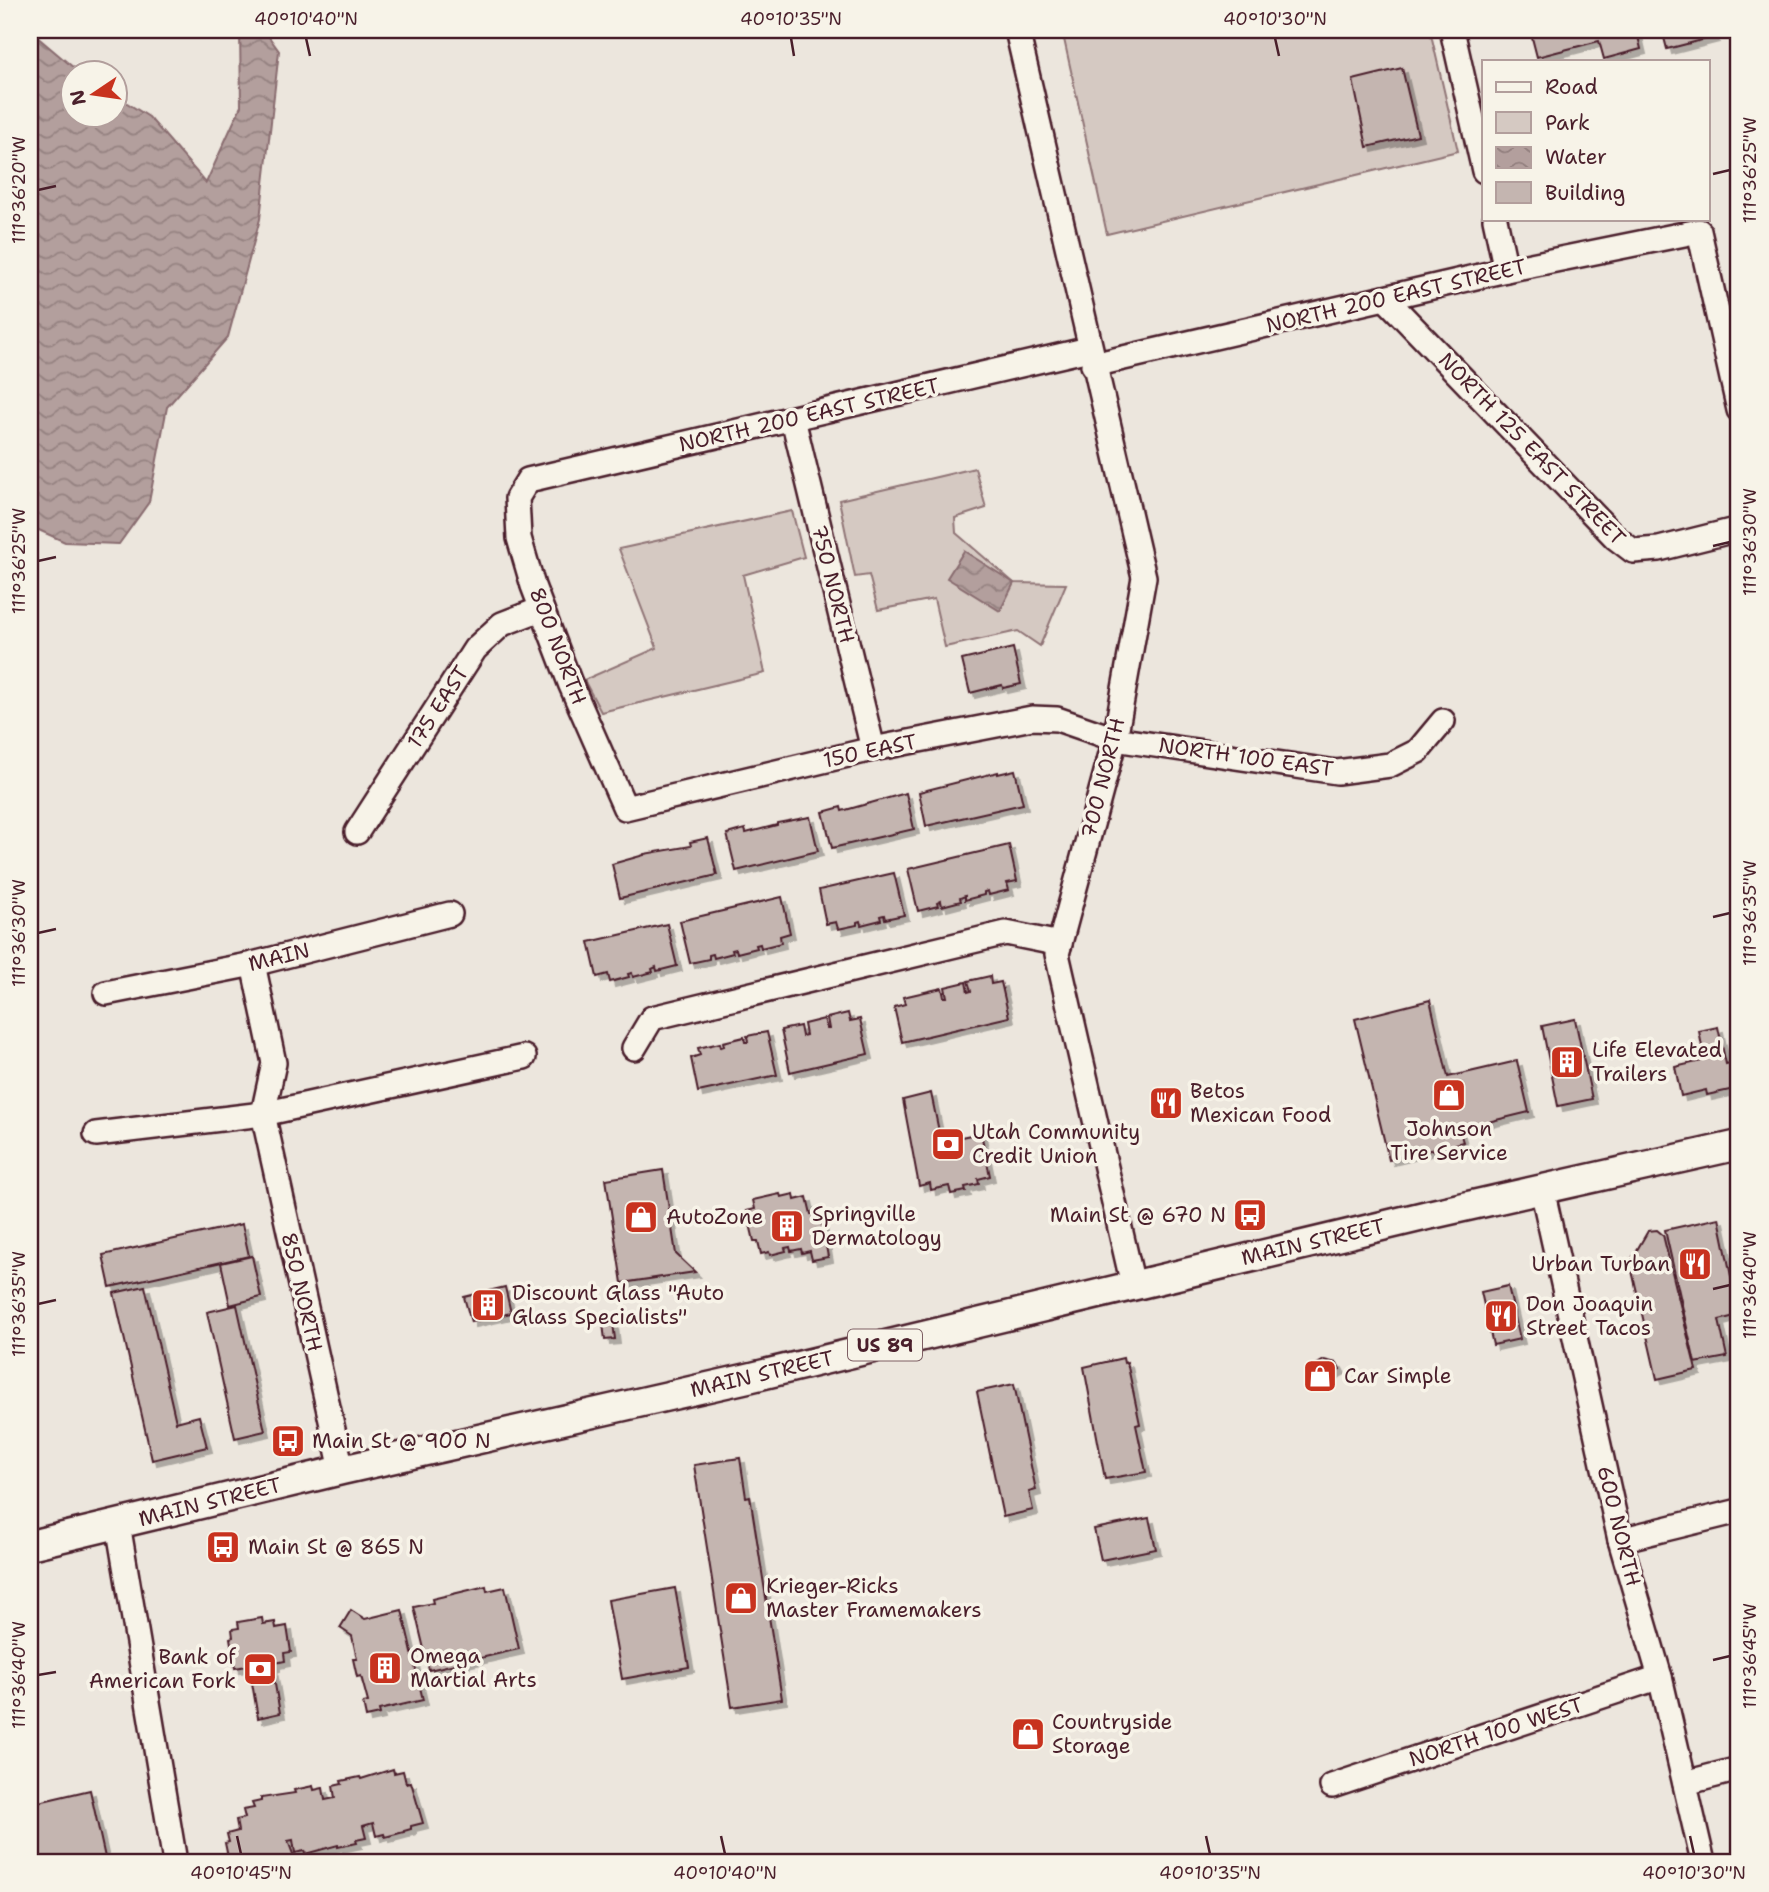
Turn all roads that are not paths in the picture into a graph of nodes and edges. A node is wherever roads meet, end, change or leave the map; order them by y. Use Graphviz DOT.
graph roads {
  1 [pos="1017,30"];
  2 [pos="1452,30"];
  3 [pos="1482,162"];
  4 [pos="1494,220"];
  5 [pos="1506,270"];
  6 [pos="1385,298"];
  7 [pos="1091,357"];
  8 [pos="1739,410"];
  9 [pos="793,419"];
  10 [pos="528,480"];
  11 [pos="1739,529"];
  12 [pos="541,609"];
  13 [pos="1443,721"];
  14 [pos="1115,739"];
  15 [pos="873,749"];
  16 [pos="625,808"];
  17 [pos="358,831"];
  18 [pos="450,914"];
  19 [pos="1059,944"];
  20 [pos="253,964"];
  21 [pos="106,993"];
  22 [pos="634,1048"];
  23 [pos="524,1057"];
  24 [pos="263,1114"];
  25 [pos="96,1134"];
  26 [pos="1739,1145"];
  27 [pos="1542,1189"];
  28 [pos="1133,1285"];
  29 [pos="342,1470"];
  30 [pos="1739,1511"];
  31 [pos="118,1524"];
  32 [pos="1620,1540"];
  33 [pos="30,1545"];
  34 [pos="1660,1677"];
  35 [pos="1739,1769"];
  36 [pos="1685,1783"];
  37 [pos="1332,1786"];
  38 [pos="175,1862"];
  39 [pos="1703,1862"];
  1 -- 7 [label="street, 700 NORTH"];
  2 -- 3 [label="street"];
  4 -- 5 [label="street"];
  5 -- 6 [label="street, NORTH 200 EAST STREET"];
  5 -- 8 [label="street, NORTH 200 EAST STREET"];
  6 -- 7 [label="street, NORTH 200 EAST STREET"];
  6 -- 11 [label="street, NORTH 125 EAST STREET"];
  7 -- 9 [label="street, NORTH 200 EAST STREET"];
  7 -- 14 [label="street, 700 NORTH"];
  9 -- 10 [label="street, NORTH 200 EAST STREET"];
  9 -- 15 [label="street, 750 NORTH"];
  10 -- 12 [label="street, 800 NORTH"];
  12 -- 16 [label="street, 800 NORTH"];
  12 -- 17 [label="street, 175 EAST"];
  13 -- 14 [label="street, NORTH 100 EAST"];
  14 -- 15 [label="street, 150 EAST"];
  14 -- 19 [label="street, 700 NORTH"];
  15 -- 16 [label="street, 150 EAST"];
  18 -- 20 [label="street, MAIN"];
  19 -- 22 [label="street"];
  19 -- 28 [label="street, 700 NORTH"];
  20 -- 21 [label="street, MAIN"];
  20 -- 24 [label="street"];
  23 -- 24 [label="street"];
  24 -- 25 [label="street"];
  24 -- 29 [label="street, 850 NORTH"];
  26 -- 27 [label="main road, MAIN STREET / US 89"];
  27 -- 28 [label="main road, MAIN STREET / US 89"];
  27 -- 32 [label="street, 600 NORTH"];
  28 -- 29 [label="main road, MAIN STREET / US 89"];
  29 -- 31 [label="main road, MAIN STREET / US 89"];
  30 -- 32 [label="street"];
  31 -- 33 [label="main road, MAIN STREET / US 89"];
  31 -- 38 [label="street"];
  32 -- 34 [label="street, 600 NORTH"];
  34 -- 36 [label="street, 600 NORTH"];
  34 -- 37 [label="street, NORTH 100 WEST"];
  35 -- 36 [label="street"];
  36 -- 39 [label="street, 600 NORTH"];
}
